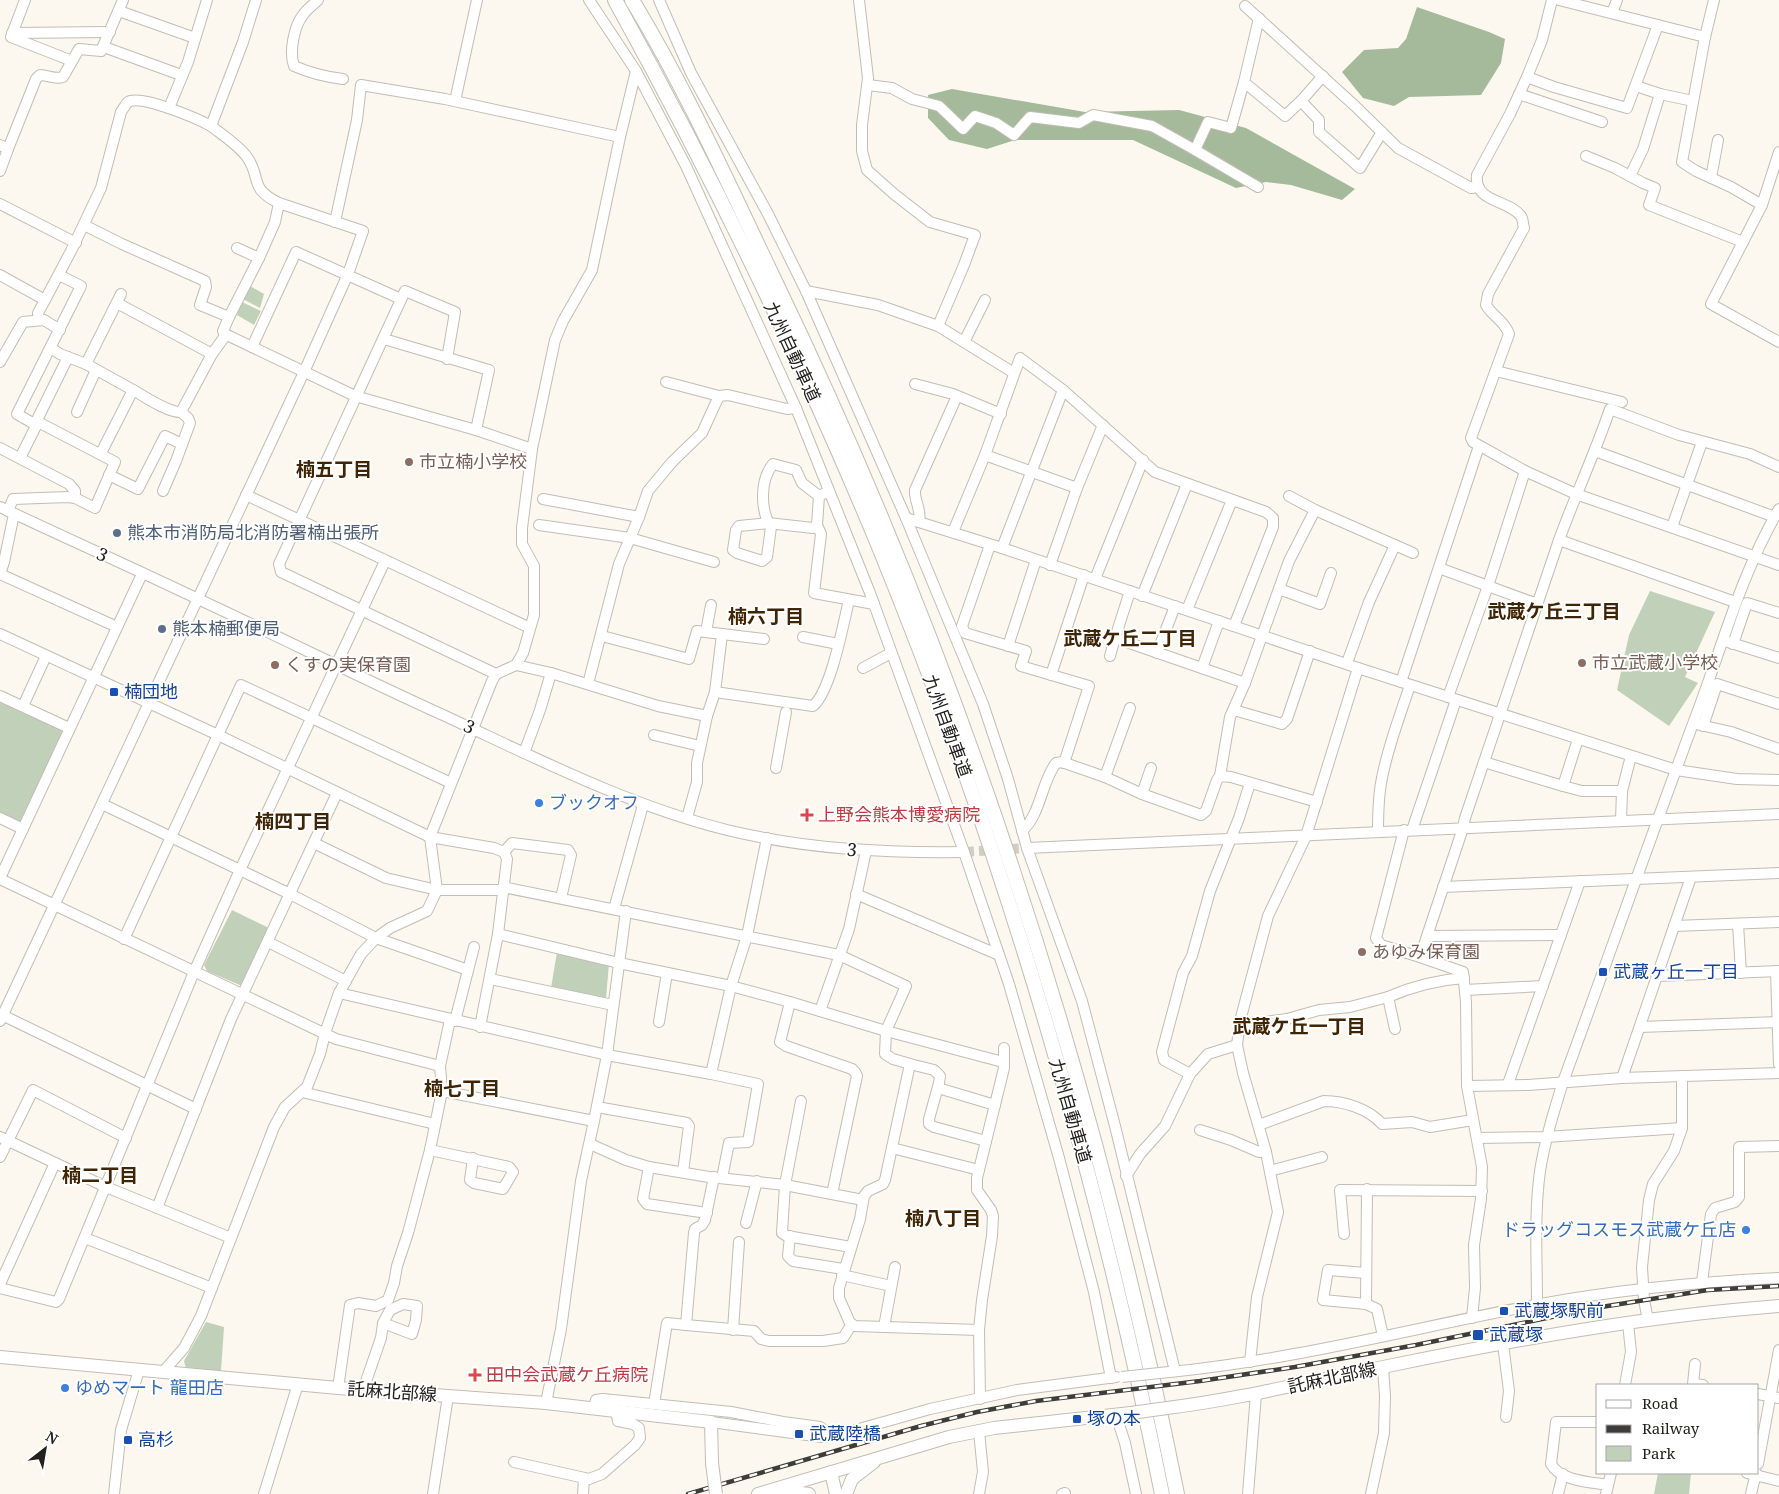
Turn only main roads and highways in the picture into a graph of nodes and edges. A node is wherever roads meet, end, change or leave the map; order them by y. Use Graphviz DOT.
graph roads {
  1 [pos="615,0"];
  2 [pos="632,0"];
  3 [pos="1779,1306"];
  4 [pos="0,1357"];
  5 [pos="886,1455"];
  6 [pos="831,1472"];
  7 [pos="764,1492"];
  8 [pos="716,1494"];
  9 [pos="809,1494"];
  10 [pos="836,1494"];
  11 [pos="846,1494"];
  12 [pos="1162,1494"];
  13 [pos="1178,1494"];
  1 -- 12 [label="highway, 九州自動車道"];
  2 -- 13 [label="highway, 九州自動車道"];
  3 -- 5 [label="main road, 託麻北部線, bridge"];
  4 -- 8 [label="main road, 託麻北部線, bridge"];
  5 -- 6 [label="main road, 託麻北部線"];
  5 -- 11 [label="main road, 託麻北部線"];
  6 -- 7 [label="main road, 託麻北部線"];
  6 -- 10 [label="main road"];
  7 -- 9 [label="main road"];
}
